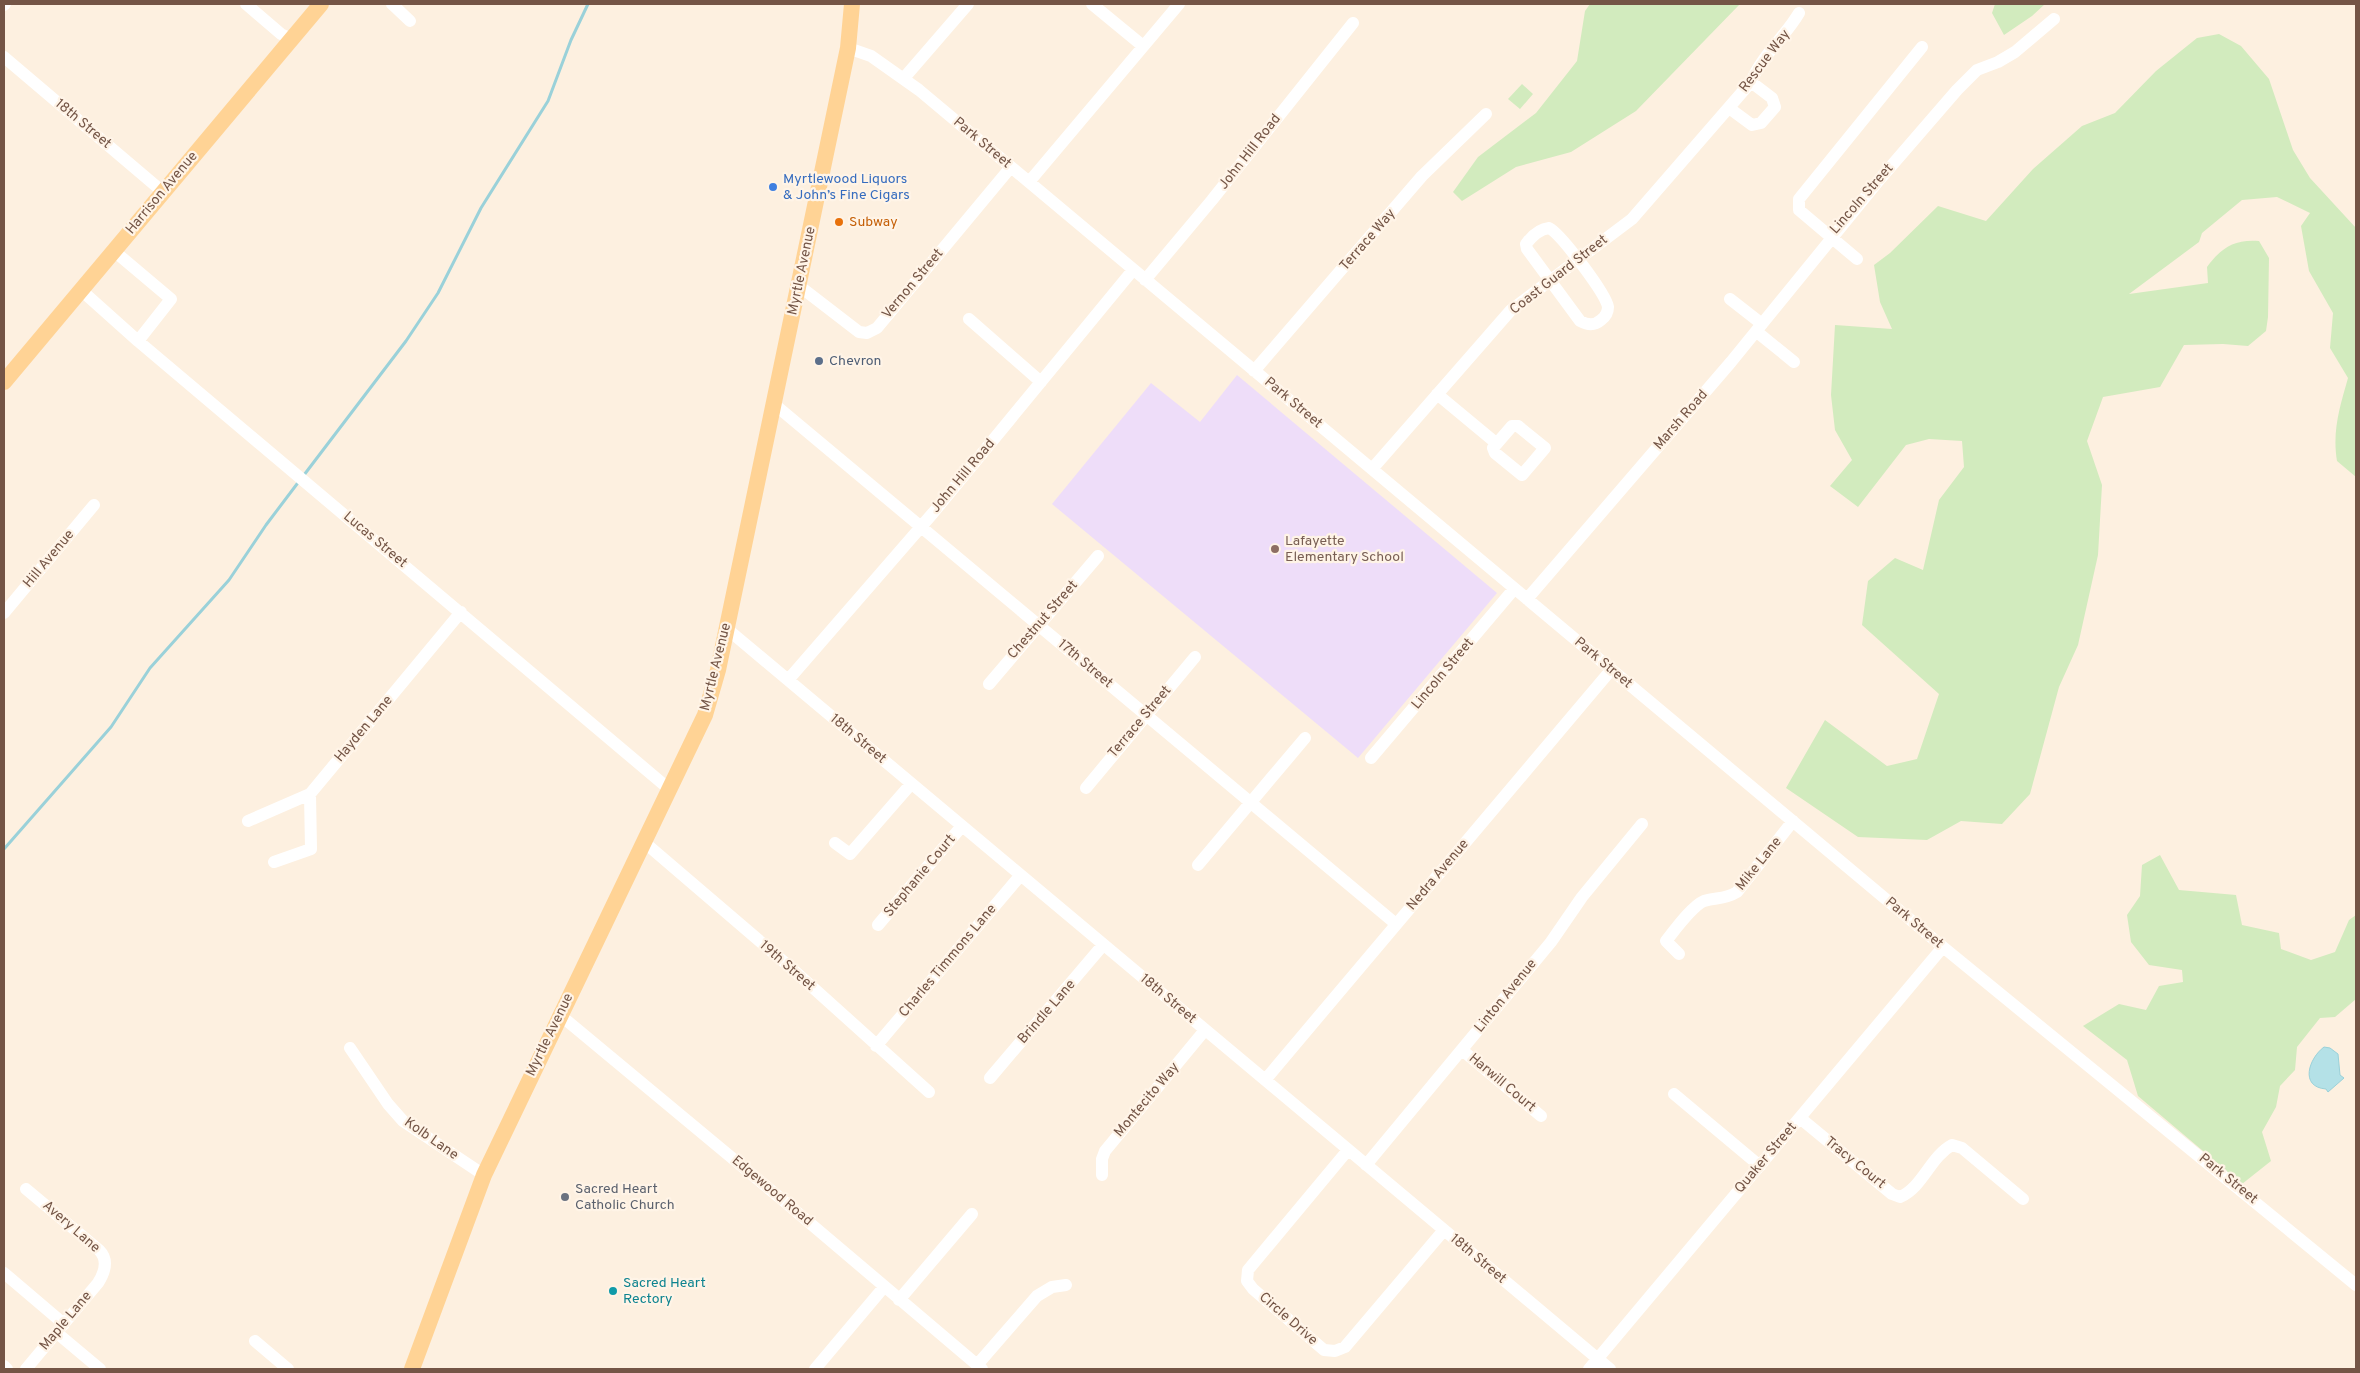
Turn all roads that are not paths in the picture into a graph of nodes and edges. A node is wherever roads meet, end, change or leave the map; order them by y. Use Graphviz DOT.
graph roads {
  1 [pos="246,4"];
  2 [pos="321,4"];
  3 [pos="392,4"];
  4 [pos="852,4"];
  5 [pos="968,4"];
  6 [pos="1092,4"];
  7 [pos="1179,4"];
  8 [pos="1799,13"];
  9 [pos="2054,19"];
  10 [pos="410,21"];
  11 [pos="1353,23"];
  12 [pos="291,39"];
  13 [pos="1144,46"];
  14 [pos="1922,47"];
  15 [pos="848,48"];
  16 [pos="4,56"];
  17 [pos="904,78"];
  18 [pos="1751,82"];
  19 [pos="1729,108"];
  20 [pos="1486,114"];
  21 [pos="1011,167"];
  22 [pos="1029,182"];
  23 [pos="163,192"];
  24 [pos="1831,238"];
  25 [pos="114,251"];
  26 [pos="1857,259"];
  27 [pos="1578,260"];
  28 [pos="1133,270"];
  29 [pos="1145,280"];
  30 [pos="1550,280"];
  31 [pos="798,285"];
  32 [pos="81,290"];
  33 [pos="1730,299"];
  34 [pos="969,319"];
  35 [pos="1759,328"];
  36 [pos="138,341"];
  37 [pos="1794,362"];
  38 [pos="1254,371"];
  39 [pos="4,382"];
  40 [pos="1041,382"];
  41 [pos="1437,394"];
  42 [pos="774,404"];
  43 [pos="1496,443"];
  44 [pos="1372,469"];
  45 [pos="94,505"];
  46 [pos="921,526"];
  47 [pos="1098,556"];
  48 [pos="1514,589"];
  49 [pos="1527,599"];
  50 [pos="461,612"];
  51 [pos="4,613"];
  52 [pos="1039,625"];
  53 [pos="726,628"];
  54 [pos="1194,657"];
  55 [pos="1611,670"];
  56 [pos="788,680"];
  57 [pos="989,684"];
  58 [pos="1146,715"];
  59 [pos="1305,738"];
  60 [pos="1372,758"];
  61 [pos="911,784"];
  62 [pos="1086,788"];
  63 [pos="669,790"];
  64 [pos="310,794"];
  65 [pos="1251,801"];
  66 [pos="248,821"];
  67 [pos="1793,821"];
  68 [pos="1642,824"];
  69 [pos="962,826"];
  70 [pos="644,842"];
  71 [pos="835,843"];
  72 [pos="274,862"];
  73 [pos="1198,865"];
  74 [pos="1020,876"];
  75 [pos="1396,924"];
  76 [pos="878,925"];
  77 [pos="1103,945"];
  78 [pos="1943,947"];
  79 [pos="1679,954"];
  80 [pos="560,1015"];
  81 [pos="1205,1030"];
  82 [pos="876,1046"];
  83 [pos="350,1048"];
  84 [pos="1462,1050"];
  85 [pos="990,1078"];
  86 [pos="1265,1080"];
  87 [pos="929,1092"];
  88 [pos="1674,1094"];
  89 [pos="1541,1116"];
  90 [pos="1800,1118"];
  91 [pos="1348,1150"];
  92 [pos="1366,1165"];
  93 [pos="1760,1166"];
  94 [pos="484,1175"];
  95 [pos="1102,1175"];
  96 [pos="26,1189"];
  97 [pos="2023,1199"];
  98 [pos="972,1214"];
  99 [pos="1444,1230"];
  100 [pos="104,1271"];
  101 [pos="4,1273"];
  102 [pos="2356,1284"];
  103 [pos="1066,1285"];
  104 [pos="884,1287"];
  105 [pos="899,1300"];
  106 [pos="60,1329"];
  107 [pos="255,1341"];
  108 [pos="1598,1359"];
  109 [pos="4,1366"];
  110 [pos="979,1367"];
  111 [pos="7,1369"];
  112 [pos="26,1369"];
  113 [pos="100,1369"];
  114 [pos="288,1369"];
  115 [pos="412,1369"];
  116 [pos="815,1369"];
  117 [pos="1590,1369"];
  118 [pos="1610,1369"];
  1 -- 12 [label="street"];
  2 -- 12 [label="main road, Harrison Avenue"];
  3 -- 10 [label="street"];
  4 -- 15 [label="main road, Myrtle Avenue"];
  5 -- 17 [label="street"];
  6 -- 13 [label="street"];
  7 -- 13 [label="street"];
  8 -- 18 [label="street, Rescue Way"];
  9 -- 24 [label="street, Lincoln Street"];
  11 -- 29 [label="street, John Hill Road"];
  12 -- 23 [label="main road, Harrison Avenue"];
  13 -- 22 [label="street"];
  14 -- 24 [label="street, Lincoln Street"];
  15 -- 17 [label="street, Park Street"];
  15 -- 31 [label="main road, Myrtle Avenue"];
  16 -- 23 [label="street, 18th Street"];
  17 -- 21 [label="street, Park Street"];
  18 -- 19 [label="street, Rescue Way"];
  18 -- 19 [label="street"];
  19 -- 27 [label="street, Coast Guard Street"];
  20 -- 38 [label="street, Terrace Way"];
  21 -- 22 [label="street, Park Street"];
  21 -- 31 [label="street, Vernon Street"];
  22 -- 28 [label="street, Park Street"];
  23 -- 25 [label="main road, Harrison Avenue"];
  24 -- 26 [label="street"];
  24 -- 35 [label="street, Marsh Road"];
  25 -- 32 [label="main road, Harrison Avenue"];
  25 -- 36 [label="street"];
  27 -- 30 [label="street, Coast Guard Street"];
  27 -- 30 [label="street"];
  27 -- 30 [label="street"];
  28 -- 29 [label="street, Park Street"];
  28 -- 40 [label="street, John Hill Road"];
  29 -- 38 [label="street, Park Street"];
  30 -- 41 [label="street, Coast Guard Street"];
  31 -- 42 [label="main road, Myrtle Avenue"];
  32 -- 36 [label="street, Lucas Street"];
  32 -- 39 [label="main road, Harrison Avenue"];
  33 -- 35 [label="street"];
  34 -- 40 [label="street"];
  35 -- 37 [label="street"];
  35 -- 49 [label="street, Marsh Road"];
  36 -- 50 [label="street, Lucas Street"];
  38 -- 44 [label="street, Park Street"];
  40 -- 46 [label="street, John Hill Road"];
  41 -- 43 [label="street"];
  41 -- 44 [label="street, Coast Guard Street"];
  42 -- 46 [label="street, 17th Street"];
  42 -- 53 [label="main road, Myrtle Avenue"];
  44 -- 48 [label="street, Park Street"];
  45 -- 51 [label="street, Hill Avenue"];
  46 -- 52 [label="street, 17th Street"];
  46 -- 56 [label="street, John Hill Road"];
  47 -- 52 [label="street, Chestnut Street"];
  48 -- 49 [label="street, Park Street"];
  48 -- 60 [label="street, Lincoln Street"];
  49 -- 55 [label="street, Park Street"];
  50 -- 63 [label="street, Lucas Street"];
  50 -- 64 [label="street, Hayden Lane"];
  52 -- 57 [label="street, Chestnut Street"];
  52 -- 58 [label="street, 17th Street"];
  53 -- 56 [label="street, 18th Street"];
  53 -- 63 [label="main road, Myrtle Avenue"];
  54 -- 58 [label="street, Terrace Street"];
  55 -- 67 [label="street, Park Street"];
  55 -- 75 [label="street, Nedra Avenue"];
  56 -- 61 [label="street, 18th Street"];
  58 -- 62 [label="street, Terrace Street"];
  58 -- 65 [label="street, 17th Street"];
  59 -- 65 [label="street"];
  61 -- 69 [label="street, 18th Street"];
  61 -- 71 [label="street"];
  63 -- 70 [label="main road, Myrtle Avenue"];
  64 -- 66 [label="street, Hayden Lane"];
  64 -- 72 [label="street"];
  65 -- 73 [label="street"];
  65 -- 75 [label="street, 17th Street"];
  67 -- 78 [label="street, Park Street"];
  67 -- 79 [label="street, Mike Lane"];
  68 -- 84 [label="street, Linton Avenue"];
  69 -- 74 [label="street, 18th Street"];
  69 -- 76 [label="street, Stephanie Court"];
  70 -- 80 [label="main road, Myrtle Avenue"];
  70 -- 82 [label="street, 19th Street"];
  74 -- 77 [label="street, 18th Street"];
  74 -- 82 [label="street, Charles Timmons Lane"];
  75 -- 86 [label="street, Nedra Avenue"];
  77 -- 81 [label="street, 18th Street"];
  77 -- 85 [label="street, Brindle Lane"];
  78 -- 90 [label="street, Quaker Street"];
  78 -- 102 [label="street, Park Street"];
  80 -- 94 [label="main road, Myrtle Avenue"];
  80 -- 104 [label="street, Edgewood Road"];
  81 -- 86 [label="street, 18th Street"];
  81 -- 95 [label="street, Montecito Way"];
  82 -- 87 [label="street, 19th Street"];
  83 -- 94 [label="street, Kolb Lane"];
  84 -- 89 [label="street, Harwill Court"];
  84 -- 92 [label="street, Linton Avenue"];
  86 -- 91 [label="street, 18th Street"];
  88 -- 93 [label="street"];
  90 -- 93 [label="street, Quaker Street"];
  90 -- 97 [label="street, Tracy Court"];
  91 -- 92 [label="street, 18th Street"];
  91 -- 99 [label="street, Circle Drive"];
  92 -- 99 [label="street, 18th Street"];
  93 -- 108 [label="street, Quaker Street"];
  94 -- 115 [label="main road, Myrtle Avenue"];
  96 -- 100 [label="street, Avery Lane"];
  98 -- 105 [label="street"];
  99 -- 108 [label="street, 18th Street"];
  100 -- 106 [label="street, Maple Lane"];
  101 -- 106 [label="street"];
  103 -- 110 [label="street"];
  104 -- 105 [label="street, Edgewood Road"];
  104 -- 116 [label="street"];
  105 -- 110 [label="street, Edgewood Road"];
  106 -- 112 [label="street, Maple Lane"];
  106 -- 113 [label="street"];
  107 -- 114 [label="street"];
  108 -- 117 [label="street, Quaker Street"];
  108 -- 118 [label="street, 18th Street"];
  109 -- 111 [label="street"];
}
